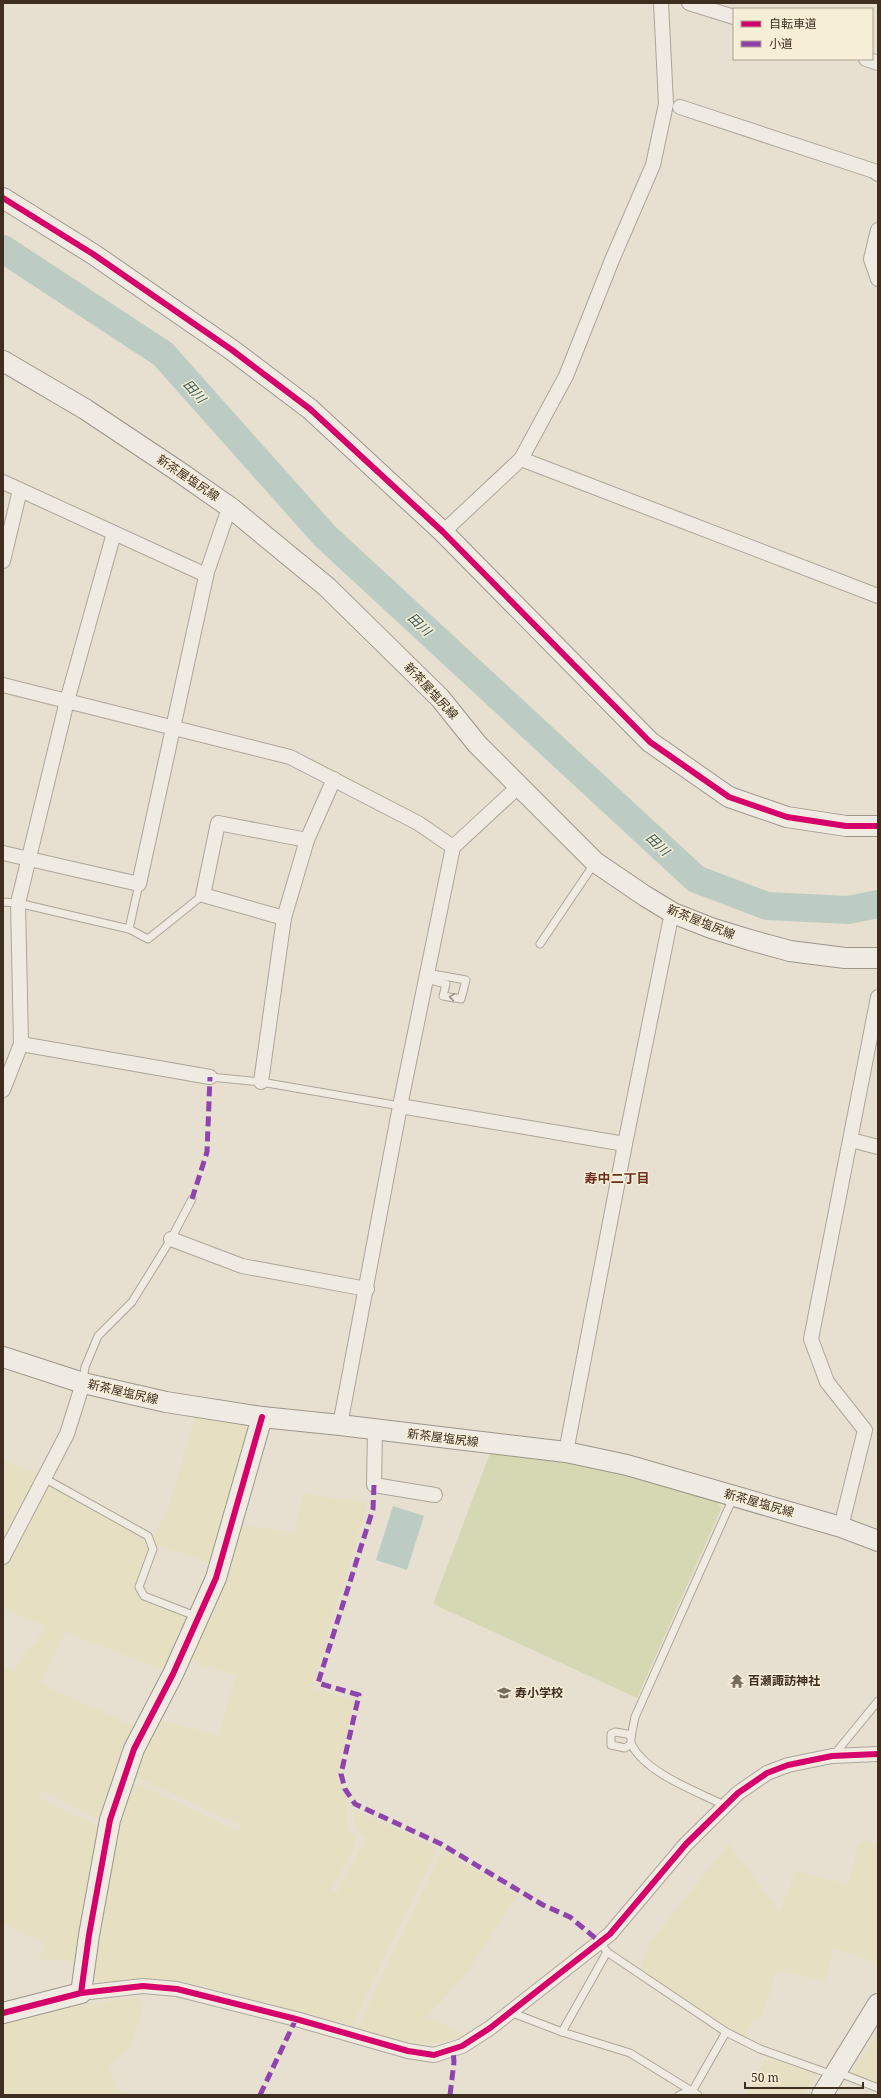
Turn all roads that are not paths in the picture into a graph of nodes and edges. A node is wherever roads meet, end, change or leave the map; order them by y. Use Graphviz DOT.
graph roads {
  1 [pos="660,3"];
  2 [pos="689,3"];
  3 [pos="733,17"];
  4 [pos="680,107"];
  5 [pos="878,174"];
  6 [pos="3,198"];
  7 [pos="878,230"];
  8 [pos="878,279"];
  9 [pos="3,361"];
  10 [pos="521,459"];
  11 [pos="3,482"];
  12 [pos="20,490"];
  13 [pos="231,508"];
  14 [pos="443,532"];
  15 [pos="114,533"];
  16 [pos="3,561"];
  17 [pos="206,575"];
  18 [pos="878,596"];
  19 [pos="3,685"];
  20 [pos="67,700"];
  21 [pos="172,729"];
  22 [pos="334,779"];
  23 [pos="519,786"];
  24 [pos="878,826"];
  25 [pos="307,840"];
  26 [pos="453,847"];
  27 [pos="3,853"];
  28 [pos="30,859"];
  29 [pos="595,862"];
  30 [pos="139,884"];
  31 [pos="203,895"];
  32 [pos="3,902"];
  33 [pos="18,903"];
  34 [pos="284,918"];
  35 [pos="670,922"];
  36 [pos="129,929"];
  37 [pos="540,944"];
  38 [pos="878,958"];
  39 [pos="426,976"];
  40 [pos="878,997"];
  41 [pos="21,1044"];
  42 [pos="210,1078"];
  43 [pos="261,1082"];
  44 [pos="3,1090"];
  45 [pos="400,1106"];
  46 [pos="851,1140"];
  47 [pos="625,1144"];
  48 [pos="878,1147"];
  49 [pos="192,1199"];
  50 [pos="170,1239"];
  51 [pos="367,1289"];
  52 [pos="3,1357"];
  53 [pos="83,1383"];
  54 [pos="262,1417"];
  55 [pos="340,1425"];
  56 [pos="375,1430"];
  57 [pos="566,1452"];
  58 [pos="44,1478"];
  59 [pos="435,1495"];
  60 [pos="733,1496"];
  61 [pos="841,1527"];
  62 [pos="878,1541"];
  63 [pos="3,1557"];
  64 [pos="199,1618"];
  65 [pos="878,1701"];
  66 [pos="878,1754"];
  67 [pos="832,1756"];
  68 [pos="724,1805"];
  69 [pos="603,1947"];
  70 [pos="81,1993"];
  71 [pos="878,2004"];
  72 [pos="6,2009"];
  73 [pos="510,2012"];
  74 [pos="562,2032"];
  75 [pos="726,2032"];
  76 [pos="835,2074"];
  77 [pos="878,2088"];
  78 [pos="696,2093"];
  79 [pos="679,2095"];
  80 [pos="822,2095"];
  1 -- 10 [label="street"];
  2 -- 3 [label="street"];
  4 -- 5 [label="street"];
  6 -- 14 [label="main road"];
  7 -- 8 [label="street"];
  9 -- 13 [label="main road, 新茶屋塩尻線"];
  10 -- 14 [label="street"];
  10 -- 18 [label="street"];
  11 -- 12 [label="street"];
  12 -- 15 [label="street"];
  12 -- 16 [label="street"];
  13 -- 17 [label="street"];
  13 -- 23 [label="main road, 新茶屋塩尻線"];
  14 -- 24 [label="main road"];
  15 -- 17 [label="street"];
  15 -- 20 [label="street"];
  17 -- 21 [label="street"];
  19 -- 20 [label="street"];
  20 -- 21 [label="street"];
  20 -- 28 [label="street"];
  21 -- 22 [label="street"];
  21 -- 30 [label="street"];
  22 -- 25 [label="street"];
  22 -- 26 [label="street"];
  23 -- 26 [label="street"];
  23 -- 29 [label="main road, 新茶屋塩尻線"];
  25 -- 31 [label="street"];
  25 -- 34 [label="street"];
  26 -- 39 [label="street"];
  27 -- 28 [label="street"];
  28 -- 30 [label="street"];
  28 -- 33 [label="street"];
  29 -- 37 [label="lane"];
  29 -- 38 [label="main road, 新茶屋塩尻線"];
  30 -- 36 [label="lane"];
  31 -- 34 [label="street"];
  31 -- 36 [label="lane"];
  32 -- 33 [label="lane"];
  33 -- 36 [label="lane"];
  33 -- 41 [label="street"];
  34 -- 43 [label="street"];
  35 -- 47 [label="street"];
  39 -- 39 [label="lane, one-way"];
  39 -- 45 [label="street"];
  40 -- 46 [label="street"];
  41 -- 42 [label="street"];
  41 -- 44 [label="street"];
  42 -- 43 [label="lane"];
  43 -- 45 [label="lane"];
  45 -- 47 [label="street"];
  45 -- 51 [label="street"];
  46 -- 48 [label="street"];
  46 -- 61 [label="street"];
  47 -- 57 [label="street"];
  49 -- 50 [label="lane"];
  50 -- 51 [label="street"];
  50 -- 53 [label="lane"];
  51 -- 55 [label="street"];
  52 -- 53 [label="main road, 新茶屋塩尻線"];
  53 -- 54 [label="main road, 新茶屋塩尻線"];
  53 -- 58 [label="street"];
  54 -- 55 [label="main road, 新茶屋塩尻線"];
  54 -- 64 [label="main road"];
  55 -- 56 [label="main road, 新茶屋塩尻線"];
  56 -- 57 [label="main road, 新茶屋塩尻線"];
  56 -- 59 [label="street"];
  57 -- 60 [label="main road, 新茶屋塩尻線"];
  58 -- 63 [label="street"];
  58 -- 64 [label="lane"];
  60 -- 61 [label="main road, 新茶屋塩尻線"];
  60 -- 68 [label="lane"];
  61 -- 62 [label="main road, 新茶屋塩尻線"];
  64 -- 70 [label="main road"];
  65 -- 67 [label="lane"];
  66 -- 67 [label="street"];
  67 -- 68 [label="street"];
  68 -- 69 [label="street"];
  69 -- 73 [label="street"];
  69 -- 74 [label="lane"];
  69 -- 75 [label="lane"];
  70 -- 72 [label="main road"];
  70 -- 73 [label="street"];
  71 -- 76 [label="main road"];
  73 -- 74 [label="lane"];
  74 -- 78 [label="lane"];
  75 -- 76 [label="lane"];
  75 -- 78 [label="lane"];
  76 -- 77 [label="lane"];
  76 -- 80 [label="main road"];
  78 -- 79 [label="lane"];
}
